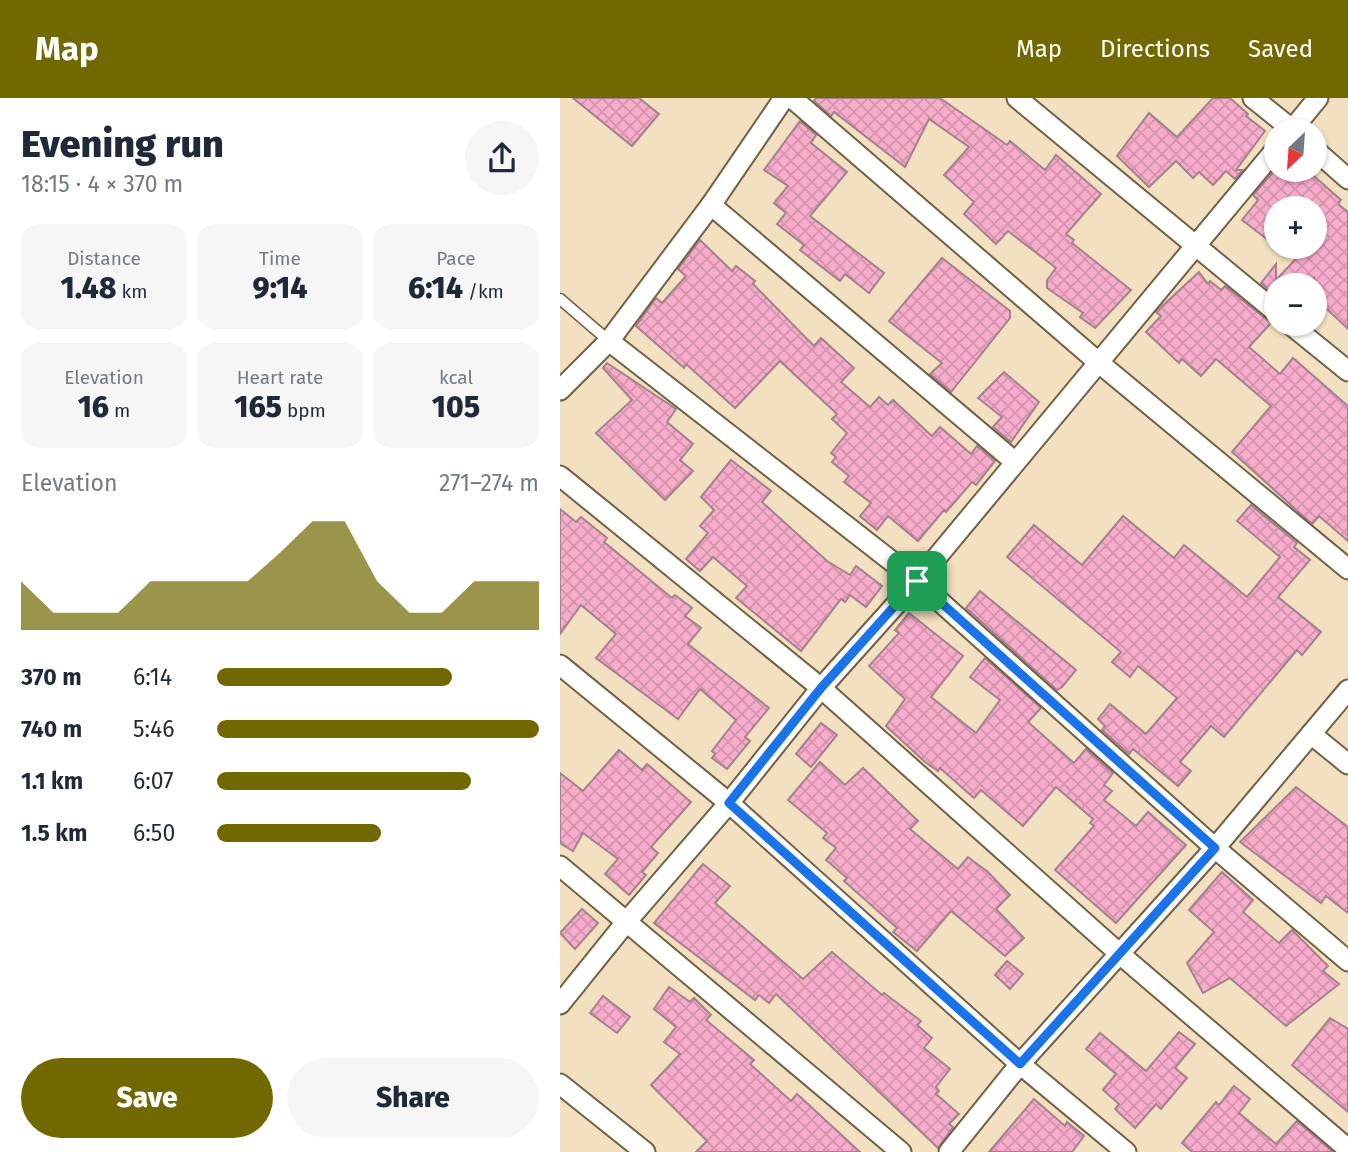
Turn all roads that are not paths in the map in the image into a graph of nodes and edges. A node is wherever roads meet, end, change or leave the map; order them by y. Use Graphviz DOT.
graph roads {
  1 [pos="784,98"];
  2 [pos="792,98"];
  3 [pos="1017,98"];
  4 [pos="1253,98"];
  5 [pos="1318,98"];
  6 [pos="1278,119"];
  7 [pos="1301,119"];
  8 [pos="1327,160"];
  9 [pos="1264,163"];
  10 [pos="1348,179"];
  11 [pos="711,205"];
  12 [pos="1194,245"];
  13 [pos="560,299"];
  14 [pos="1264,302"];
  15 [pos="1305,336"];
  16 [pos="609,341"];
  17 [pos="1098,362"];
  18 [pos="1348,371"];
  19 [pos="560,390"];
  20 [pos="1014,461"];
  21 [pos="560,476"];
  22 [pos="1348,569"];
  23 [pos="917,581"];
  24 [pos="560,665"];
  25 [pos="821,688"];
  26 [pos="1348,690"];
  27 [pos="1311,734"];
  28 [pos="1348,764"];
  29 [pos="729,803"];
  30 [pos="1215,848"];
  31 [pos="560,866"];
  32 [pos="627,921"];
  33 [pos="1121,955"];
  34 [pos="1348,961"];
  35 [pos="560,1004"];
  36 [pos="1020,1064"];
  37 [pos="560,1084"];
  38 [pos="1348,1149"];
  39 [pos="645,1152"];
  40 [pos="901,1152"];
  41 [pos="949,1152"];
  42 [pos="1126,1152"];
  1 -- 11 [label="street"];
  2 -- 17 [label="street"];
  3 -- 12 [label="street"];
  4 -- 6 [label="street"];
  5 -- 7 [label="street"];
  8 -- 10 [label="street"];
  9 -- 12 [label="street"];
  11 -- 16 [label="street"];
  11 -- 20 [label="street"];
  12 -- 14 [label="street"];
  12 -- 17 [label="street"];
  13 -- 16 [label="lane"];
  15 -- 18 [label="street"];
  16 -- 19 [label="street"];
  16 -- 23 [label="street"];
  17 -- 20 [label="street"];
  17 -- 22 [label="street"];
  20 -- 23 [label="street"];
  21 -- 25 [label="street"];
  23 -- 25 [label="street"];
  23 -- 30 [label="street"];
  24 -- 29 [label="street"];
  25 -- 29 [label="street"];
  25 -- 33 [label="street"];
  26 -- 27 [label="street"];
  27 -- 28 [label="street"];
  27 -- 30 [label="street"];
  29 -- 32 [label="street"];
  29 -- 36 [label="street"];
  30 -- 33 [label="street"];
  30 -- 34 [label="street"];
  31 -- 32 [label="street"];
  32 -- 35 [label="street"];
  32 -- 40 [label="street"];
  33 -- 36 [label="street"];
  33 -- 38 [label="street"];
  36 -- 41 [label="street"];
  36 -- 42 [label="street"];
  37 -- 39 [label="street"];
}
